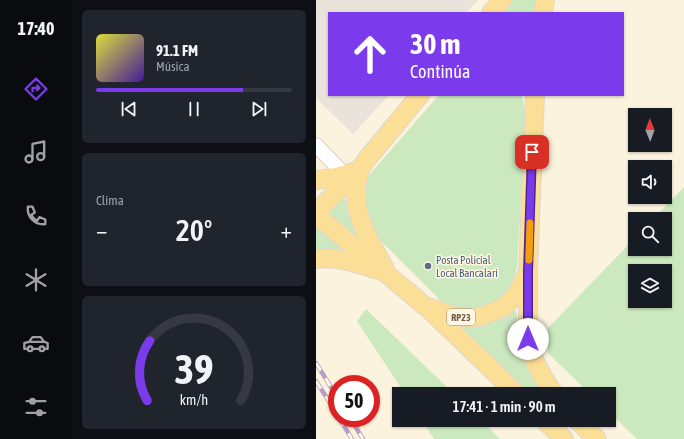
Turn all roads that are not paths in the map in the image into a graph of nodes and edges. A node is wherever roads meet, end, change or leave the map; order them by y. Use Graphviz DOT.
graph roads {
  1 [pos="502,0"];
  2 [pos="545,0"];
  3 [pos="492,12"];
  4 [pos="543,12"];
  5 [pos="419,96"];
  6 [pos="533,99"];
  7 [pos="316,145"];
  8 [pos="352,172"];
  9 [pos="316,180"];
  10 [pos="316,212"];
  11 [pos="316,215"];
  12 [pos="316,259"];
  13 [pos="528,272"];
  14 [pos="387,273"];
  15 [pos="425,306"];
  16 [pos="510,387"];
  17 [pos="549,387"];
  18 [pos="551,427"];
  19 [pos="584,427"];
  20 [pos="564,439"];
  21 [pos="597,439"];
  1 -- 3 [label="main road"];
  2 -- 4 [label="main road"];
  5 -- 8 [label="main road"];
  6 -- 13 [label="main road, RP23"];
  7 -- 8 [label="street"];
  8 -- 9 [label="main road"];
  8 -- 10 [label="main road"];
  8 -- 14 [label="main road"];
  11 -- 14 [label="main road"];
  12 -- 14 [label="main road, RP23"];
  13 -- 15 [label="main road, RP23"];
  13 -- 17 [label="main road"];
  14 -- 15 [label="main road, RP23"];
  15 -- 16 [label="main road"];
  18 -- 20 [label="main road"];
  19 -- 21 [label="main road"];
}
